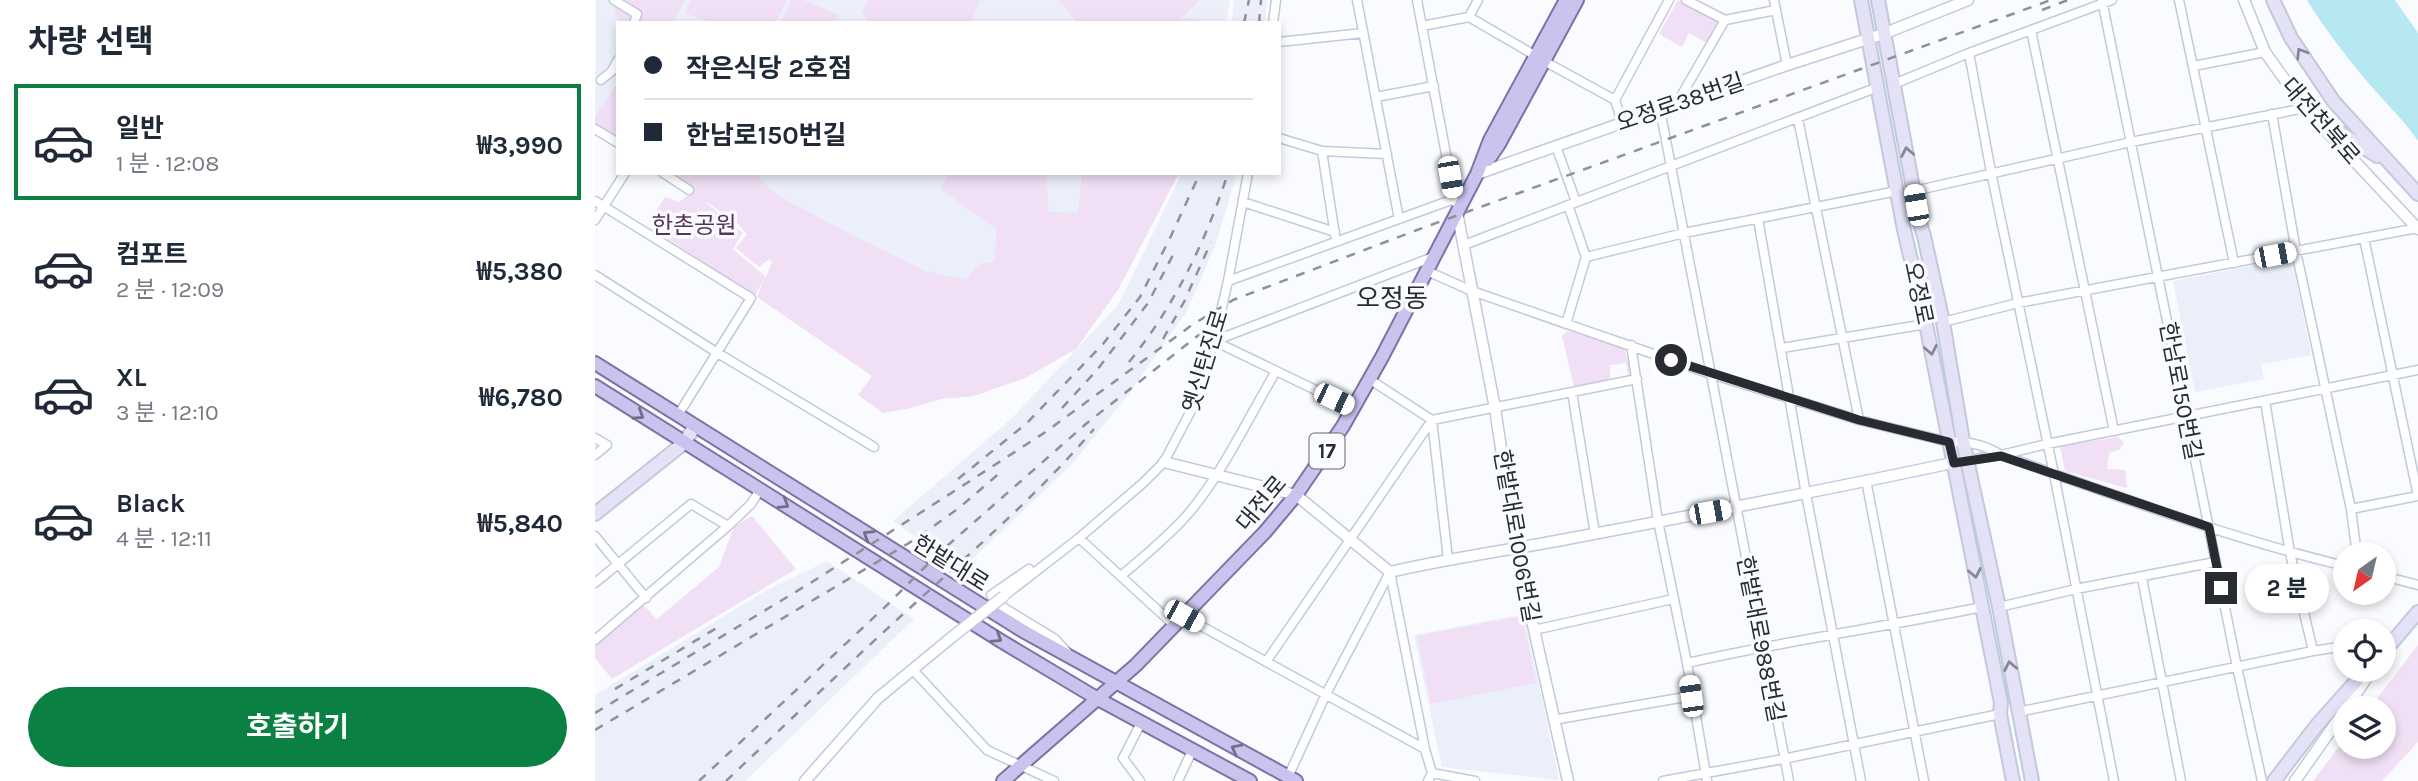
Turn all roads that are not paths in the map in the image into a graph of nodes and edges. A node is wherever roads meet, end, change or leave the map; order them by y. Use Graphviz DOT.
graph roads {
  1 [pos="614,0"];
  2 [pos="1276,0"];
  3 [pos="1357,0"];
  4 [pos="1417,0"];
  5 [pos="1478,0"];
  6 [pos="1566,0"];
  7 [pos="1577,0"];
  8 [pos="1669,0"];
  9 [pos="1686,0"];
  10 [pos="1774,0"];
  11 [pos="1861,0"];
  12 [pos="1878,0"];
  13 [pos="2179,0"];
  14 [pos="2244,0"];
  15 [pos="2273,0"];
  16 [pos="1963,1"];
  17 [pos="2106,1"];
  18 [pos="1776,10"];
  19 [pos="1469,17"];
  20 [pos="1725,20"];
  21 [pos="635,21"];
  22 [pos="1273,21"];
  23 [pos="1422,26"];
  24 [pos="2031,30"];
  25 [pos="1363,33"];
  26 [pos="1883,34"];
  27 [pos="1869,37"];
  28 [pos="1281,42"];
  29 [pos="2265,52"];
  30 [pos="1969,53"];
  31 [pos="1540,58"];
  32 [pos="616,64"];
  33 [pos="1787,65"];
  34 [pos="2194,66"];
  35 [pos="601,80"];
  36 [pos="1893,84"];
  37 [pos="1434,86"];
  38 [pos="1878,87"];
  39 [pos="1376,97"];
  40 [pos="1615,100"];
  41 [pos="1677,103"];
  42 [pos="1660,109"];
  43 [pos="2309,112"];
  44 [pos="2272,114"];
  45 [pos="1798,119"];
  46 [pos="1622,122"];
  47 [pos="2205,128"];
  48 [pos="595,129"];
  49 [pos="1281,139"];
  50 [pos="616,142"];
  51 [pos="2131,142"];
  52 [pos="1556,146"];
  53 [pos="1322,151"];
  54 [pos="1387,154"];
  55 [pos="2056,158"];
  56 [pos="1671,166"];
  57 [pos="2391,166"];
  58 [pos="1991,172"];
  59 [pos="1477,174"];
  60 [pos="624,175"];
  61 [pos="666,175"];
  62 [pos="1248,175"];
  63 [pos="689,190"];
  64 [pos="1896,191"];
  65 [pos="1914,191"];
  66 [pos="2418,194"];
  67 [pos="595,201"];
  68 [pos="1243,202"];
  69 [pos="1572,204"];
  70 [pos="603,206"];
  71 [pos="1456,206"];
  72 [pos="1816,207"];
  73 [pos="1399,219"];
  74 [pos="1758,219"];
  75 [pos="595,220"];
  76 [pos="2418,228"];
  77 [pos="1684,233"];
  78 [pos="1336,237"];
  79 [pos="2364,238"];
  80 [pos="1464,245"];
  81 [pos="2296,251"];
  82 [pos="1434,256"];
  83 [pos="1586,257"];
  84 [pos="2234,263"];
  85 [pos="1427,271"];
  86 [pos="595,275"];
  87 [pos="2158,277"];
  88 [pos="1228,281"];
  89 [pos="1472,291"];
  90 [pos="2084,291"];
  91 [pos="2018,303"];
  92 [pos="1943,322"];
  93 [pos="1566,324"];
  94 [pos="1926,324"];
  95 [pos="1842,337"];
  96 [pos="1214,341"];
  97 [pos="1632,345"];
  98 [pos="1782,348"];
  99 [pos="716,352"];
  100 [pos="595,363"];
  101 [pos="2418,370"];
  102 [pos="1276,371"];
  103 [pos="1711,374"];
  104 [pos="2393,375"];
  105 [pos="1369,379"];
  106 [pos="1637,379"];
  107 [pos="595,386"];
  108 [pos="2326,389"];
  109 [pos="1572,392"];
  110 [pos="1790,398"];
  111 [pos="2265,401"];
  112 [pos="1353,408"];
  113 [pos="1495,408"];
  114 [pos="678,415"];
  115 [pos="2186,416"];
  116 [pos="1432,420"];
  117 [pos="1859,420"];
  118 [pos="695,426"];
  119 [pos="2114,430"];
  120 [pos="595,438"];
  121 [pos="1963,441"];
  122 [pos="1949,442"];
  123 [pos="684,443"];
  124 [pos="2047,444"];
  125 [pos="874,447"];
  126 [pos="595,455"];
  127 [pos="2001,456"];
  128 [pos="1960,461"];
  129 [pos="1164,462"];
  130 [pos="1216,474"];
  131 [pos="2054,474"];
  132 [pos="1866,480"];
  133 [pos="760,489"];
  134 [pos="1806,494"];
  135 [pos="1296,495"];
  136 [pos="2418,496"];
  137 [pos="1736,508"];
  138 [pos="2351,509"];
  139 [pos="595,514"];
  140 [pos="1658,521"];
  141 [pos="728,526"];
  142 [pos="2209,527"];
  143 [pos="1595,534"];
  144 [pos="595,536"];
  145 [pos="1079,538"];
  146 [pos="1351,539"];
  147 [pos="2355,542"];
  148 [pos="1515,549"];
  149 [pos="2290,553"];
  150 [pos="1448,559"];
  151 [pos="2215,562"];
  152 [pos="2333,563"];
  153 [pos="618,564"];
  154 [pos="1390,572"];
  155 [pos="1034,573"];
  156 [pos="1121,576"];
  157 [pos="2142,578"];
  158 [pos="2396,579"];
  159 [pos="595,583"];
  160 [pos="2418,585"];
  161 [pos="2076,589"];
  162 [pos="1004,596"];
  163 [pos="646,598"];
  164 [pos="1673,600"];
  165 [pos="1982,607"];
  166 [pos="1999,607"];
  167 [pos="2418,612"];
  168 [pos="1179,620"];
  169 [pos="1893,625"];
  170 [pos="1534,631"];
  171 [pos="1833,636"];
  172 [pos="2396,637"];
  173 [pos="595,640"];
  174 [pos="1762,646"];
  175 [pos="2333,648"];
  176 [pos="2313,651"];
  177 [pos="1076,662"];
  178 [pos="1266,662"];
  179 [pos="1687,663"];
  180 [pos="2237,667"];
  181 [pos="912,670"];
  182 [pos="2163,682"];
  183 [pos="1116,683"];
  184 [pos="2354,683"];
  185 [pos="1326,694"];
  186 [pos="1691,696"];
  187 [pos="2097,696"];
  188 [pos="1098,699"];
  189 [pos="2018,712"];
  190 [pos="2000,714"];
  191 [pos="1553,720"];
  192 [pos="1142,723"];
  193 [pos="2333,727"];
  194 [pos="1914,731"];
  195 [pos="2324,740"];
  196 [pos="1854,744"];
  197 [pos="1425,749"];
  198 [pos="1192,751"];
  199 [pos="1783,759"];
  200 [pos="1023,765"];
  201 [pos="1430,777"];
  202 [pos="1706,777"];
  203 [pos="1292,779"];
  204 [pos="805,781"];
  205 [pos="1003,781"];
  206 [pos="1054,781"];
  207 [pos="1140,781"];
  208 [pos="1178,781"];
  209 [pos="1249,781"];
  210 [pos="1475,781"];
  211 [pos="1568,781"];
  212 [pos="1663,781"];
  213 [pos="1789,781"];
  214 [pos="1861,781"];
  215 [pos="1924,781"];
  216 [pos="2013,781"];
  217 [pos="2032,781"];
  218 [pos="2114,781"];
  219 [pos="2181,781"];
  220 [pos="2262,781"];
  221 [pos="2274,781"];
  222 [pos="2295,781"];
  1 -- 21 [label="street"];
  2 -- 22 [label="street"];
  3 -- 25 [label="street"];
  4 -- 23 [label="street"];
  5 -- 19 [label="street"];
  6 -- 31 [label="main road, 대전로 / 17"];
  7 -- 31 [label="main road, 대전로 / 17"];
  8 -- 40 [label="street"];
  9 -- 20 [label="street"];
  10 -- 18 [label="street"];
  11 -- 27 [label="main road, 오정로"];
  12 -- 26 [label="main road, 오정로"];
  13 -- 34 [label="street"];
  14 -- 29 [label="street, 대전천북로"];
  57 -- 15 [label="main road, one-way"];
  16 -- 26 [label="street, 오정로38번길"];
  17 -- 24 [label="street"];
  17 -- 51 [label="street, 한남로150번길"];
  18 -- 20 [label="street"];
  18 -- 33 [label="street"];
  19 -- 23 [label="street"];
  19 -- 31 [label="street"];
  20 -- 41 [label="street"];
  23 -- 37 [label="street"];
  24 -- 30 [label="street"];
  24 -- 55 [label="street"];
  25 -- 28 [label="street"];
  25 -- 39 [label="street"];
  26 -- 27 [label="street, 오정로38번길"];
  26 -- 36 [label="main road, 오정로"];
  27 -- 33 [label="street, 오정로38번길"];
  27 -- 38 [label="main road, 오정로"];
  29 -- 34 [label="street"];
  29 -- 43 [label="street, 대전천북로"];
  30 -- 36 [label="street"];
  30 -- 58 [label="street"];
  31 -- 40 [label="street"];
  31 -- 59 [label="main road, 대전로 / 17"];
  32 -- 35 [label="street"];
  33 -- 41 [label="street, 오정로38번길"];
  34 -- 47 [label="street"];
  65 -- 36 [label="main road, 오정로, one-way"];
  37 -- 39 [label="street"];
  37 -- 71 [label="street"];
  38 -- 45 [label="street"];
  38 -- 64 [label="main road, 오정로"];
  39 -- 54 [label="street"];
  40 -- 46 [label="street"];
  41 -- 42 [label="street, 오정로38번길"];
  42 -- 46 [label="street, 오정로38번길"];
  42 -- 56 [label="street, 한밭대로988번길"];
  43 -- 44 [label="street"];
  43 -- 57 [label="main road"];
  43 -- 76 [label="street, 대전천북로"];
  44 -- 47 [label="street"];
  44 -- 81 [label="street"];
  45 -- 56 [label="street"];
  45 -- 72 [label="street"];
  46 -- 52 [label="street, 오정로38번길"];
  47 -- 51 [label="street"];
  47 -- 84 [label="street"];
  48 -- 50 [label="street"];
  49 -- 53 [label="street"];
  51 -- 55 [label="street"];
  51 -- 87 [label="street, 한남로150번길"];
  52 -- 59 [label="street, 오정로38번길"];
  52 -- 69 [label="street"];
  53 -- 54 [label="street"];
  53 -- 78 [label="street"];
  54 -- 73 [label="street"];
  55 -- 58 [label="street"];
  55 -- 90 [label="street"];
  56 -- 69 [label="street"];
  56 -- 77 [label="street, 한밭대로988번길"];
  57 -- 66 [label="main road"];
  58 -- 65 [label="street"];
  58 -- 91 [label="street"];
  59 -- 71 [label="main road, 대전로 / 17"];
  60 -- 70 [label="street"];
  61 -- 63 [label="street"];
  62 -- 68 [label="street, 옛신탄진로"];
  64 -- 72 [label="street"];
  64 -- 94 [label="main road, 오정로"];
  65 -- 92 [label="main road, 오정로"];
  67 -- 70 [label="street"];
  68 -- 78 [label="street"];
  68 -- 88 [label="street, 옛신탄진로"];
  69 -- 80 [label="street"];
  69 -- 83 [label="street"];
  70 -- 75 [label="street"];
  70 -- 99 [label="street"];
  71 -- 73 [label="street"];
  71 -- 80 [label="street, 한밭대로1006번길"];
  71 -- 82 [label="main road, 대전로 / 17"];
  72 -- 74 [label="street"];
  72 -- 95 [label="street"];
  73 -- 78 [label="street"];
  74 -- 77 [label="street"];
  74 -- 98 [label="street"];
  76 -- 79 [label="street"];
  77 -- 83 [label="street"];
  77 -- 103 [label="street, 한밭대로988번길"];
  78 -- 88 [label="street"];
  79 -- 81 [label="street"];
  79 -- 104 [label="street"];
  80 -- 89 [label="street, 한밭대로1006번길"];
  81 -- 84 [label="street"];
  81 -- 108 [label="street"];
  82 -- 85 [label="main road, 대전로 / 17"];
  82 -- 96 [label="street"];
  83 -- 93 [label="street"];
  84 -- 87 [label="street"];
  85 -- 89 [label="street"];
  85 -- 105 [label="main road, 대전로 / 17"];
  86 -- 99 [label="street"];
  87 -- 90 [label="street"];
  87 -- 115 [label="street, 한남로150번길"];
  88 -- 96 [label="street, 옛신탄진로"];
  89 -- 93 [label="street"];
  89 -- 113 [label="street, 한밭대로1006번길"];
  90 -- 91 [label="street"];
  90 -- 119 [label="street"];
  91 -- 92 [label="street"];
  91 -- 124 [label="street"];
  92 -- 121 [label="main road, 오정로"];
  93 -- 97 [label="street"];
  94 -- 95 [label="street"];
  94 -- 122 [label="main road, 오정로, one-way"];
  95 -- 98 [label="street"];
  95 -- 117 [label="street"];
  96 -- 102 [label="street"];
  96 -- 129 [label="street, 옛신탄진로"];
  97 -- 103 [label="street"];
  97 -- 106 [label="street"];
  98 -- 110 [label="street"];
  99 -- 114 [label="street"];
  99 -- 125 [label="street"];
  100 -- 114 [label="main road, 한밭대로"];
  101 -- 104 [label="street"];
  102 -- 112 [label="street"];
  102 -- 130 [label="street"];
  103 -- 110 [label="street"];
  103 -- 137 [label="street, 한밭대로988번길"];
  104 -- 108 [label="street"];
  104 -- 136 [label="street"];
  105 -- 112 [label="main road, 대전로 / 17"];
  105 -- 116 [label="street"];
  106 -- 109 [label="street"];
  106 -- 140 [label="street"];
  107 -- 123 [label="main road, 한밭대로, one-way"];
  108 -- 111 [label="street"];
  108 -- 138 [label="street"];
  109 -- 113 [label="street"];
  109 -- 143 [label="street"];
  110 -- 117 [label="street"];
  110 -- 134 [label="street"];
  111 -- 115 [label="street"];
  111 -- 149 [label="street"];
  112 -- 135 [label="main road, 대전로 / 17"];
  113 -- 116 [label="street"];
  113 -- 148 [label="street, 한밭대로1006번길"];
  114 -- 118 [label="main road, 한밭대로"];
  115 -- 119 [label="street"];
  115 -- 142 [label="street, 한남로150번길"];
  116 -- 146 [label="street"];
  116 -- 150 [label="street"];
  117 -- 122 [label="street"];
  118 -- 123 [label="main road"];
  177 -- 118 [label="main road, 한밭대로, one-way"];
  119 -- 124 [label="street"];
  120 -- 126 [label="street"];
  121 -- 122 [label="street"];
  121 -- 127 [label="street"];
  121 -- 128 [label="main road, 오정로"];
  122 -- 128 [label="main road, 오정로"];
  123 -- 133 [label="main road, 한밭대로"];
  123 -- 139 [label="main road"];
  124 -- 127 [label="street"];
  124 -- 131 [label="street"];
  127 -- 128 [label="street"];
  127 -- 131 [label="street"];
  128 -- 132 [label="street"];
  128 -- 165 [label="main road, 오정로, one-way"];
  128 -- 166 [label="main road, 오정로"];
  129 -- 130 [label="street"];
  129 -- 145 [label="street, 옛신탄진로"];
  130 -- 135 [label="street"];
  130 -- 156 [label="street"];
  131 -- 142 [label="street"];
  131 -- 161 [label="street"];
  132 -- 134 [label="street"];
  132 -- 169 [label="street"];
  133 -- 141 [label="street"];
  133 -- 188 [label="main road, 한밭대로, one-way"];
  134 -- 137 [label="street"];
  134 -- 171 [label="street"];
  135 -- 146 [label="street"];
  135 -- 168 [label="main road, 대전로 / 17"];
  136 -- 138 [label="street"];
  137 -- 140 [label="street"];
  137 -- 174 [label="street, 한밭대로988번길"];
  138 -- 147 [label="street"];
  140 -- 143 [label="street"];
  140 -- 164 [label="street"];
  141 -- 153 [label="street"];
  141 -- 163 [label="street"];
  142 -- 149 [label="street"];
  142 -- 151 [label="street, 한남로150번길"];
  143 -- 148 [label="street"];
  144 -- 153 [label="street"];
  145 -- 155 [label="street, 옛신탄진로"];
  145 -- 156 [label="street"];
  146 -- 154 [label="street"];
  146 -- 178 [label="street"];
  148 -- 150 [label="street"];
  148 -- 170 [label="street, 한밭대로1006번길"];
  149 -- 152 [label="street"];
  149 -- 176 [label="street"];
  150 -- 154 [label="street"];
  151 -- 157 [label="street"];
  151 -- 180 [label="street, 한남로150번길"];
  153 -- 159 [label="street"];
  153 -- 163 [label="street"];
  154 -- 185 [label="street"];
  154 -- 197 [label="street"];
  155 -- 162 [label="street, 옛신탄진로"];
  155 -- 177 [label="street"];
  156 -- 168 [label="street"];
  157 -- 161 [label="street"];
  157 -- 182 [label="street"];
  158 -- 160 [label="street"];
  161 -- 166 [label="street"];
  161 -- 187 [label="street"];
  162 -- 181 [label="street, bridge"];
  163 -- 173 [label="street"];
  164 -- 170 [label="street"];
  164 -- 179 [label="street"];
  165 -- 169 [label="street"];
  165 -- 190 [label="main road, 오정로"];
  189 -- 166 [label="main road, 오정로, one-way"];
  167 -- 172 [label="main road"];
  168 -- 178 [label="street"];
  168 -- 183 [label="main road, 대전로 / 17"];
  169 -- 171 [label="street"];
  169 -- 194 [label="street"];
  170 -- 191 [label="street, 한밭대로1006번길"];
  171 -- 174 [label="street"];
  171 -- 196 [label="street"];
  174 -- 179 [label="street"];
  174 -- 199 [label="street, 한밭대로988번길"];
  175 -- 176 [label="street"];
  176 -- 180 [label="street"];
  177 -- 183 [label="main road, 한밭대로"];
  178 -- 185 [label="street"];
  179 -- 186 [label="street"];
  180 -- 182 [label="street"];
  180 -- 220 [label="street, 한남로150번길"];
  181 -- 200 [label="street"];
  181 -- 204 [label="street"];
  182 -- 187 [label="street"];
  182 -- 219 [label="street"];
  183 -- 188 [label="main road, 대전로 / 17"];
  203 -- 183 [label="main road, 한밭대로, one-way"];
  184 -- 195 [label="street"];
  184 -- 221 [label="main road"];
  185 -- 197 [label="street"];
  185 -- 203 [label="street"];
  186 -- 191 [label="street"];
  186 -- 202 [label="street"];
  187 -- 189 [label="street"];
  187 -- 218 [label="street"];
  188 -- 192 [label="main road, 한밭대로"];
  188 -- 200 [label="main road, 대전로 / 17"];
  189 -- 217 [label="main road, 오정로"];
  190 -- 194 [label="street"];
  190 -- 216 [label="main road, 오정로"];
  191 -- 211 [label="street, 한밭대로1006번길"];
  192 -- 198 [label="main road, 한밭대로"];
  192 -- 207 [label="street"];
  193 -- 195 [label="street"];
  194 -- 196 [label="street"];
  194 -- 215 [label="street"];
  195 -- 222 [label="street"];
  196 -- 199 [label="street"];
  196 -- 214 [label="street"];
  197 -- 201 [label="street"];
  198 -- 208 [label="street"];
  198 -- 209 [label="main road, 한밭대로"];
  199 -- 202 [label="street"];
  199 -- 213 [label="street, 한밭대로988번길"];
  200 -- 205 [label="main road, 대전로 / 17"];
  200 -- 206 [label="street"];
  201 -- 210 [label="street"];
  202 -- 212 [label="street"];
}
